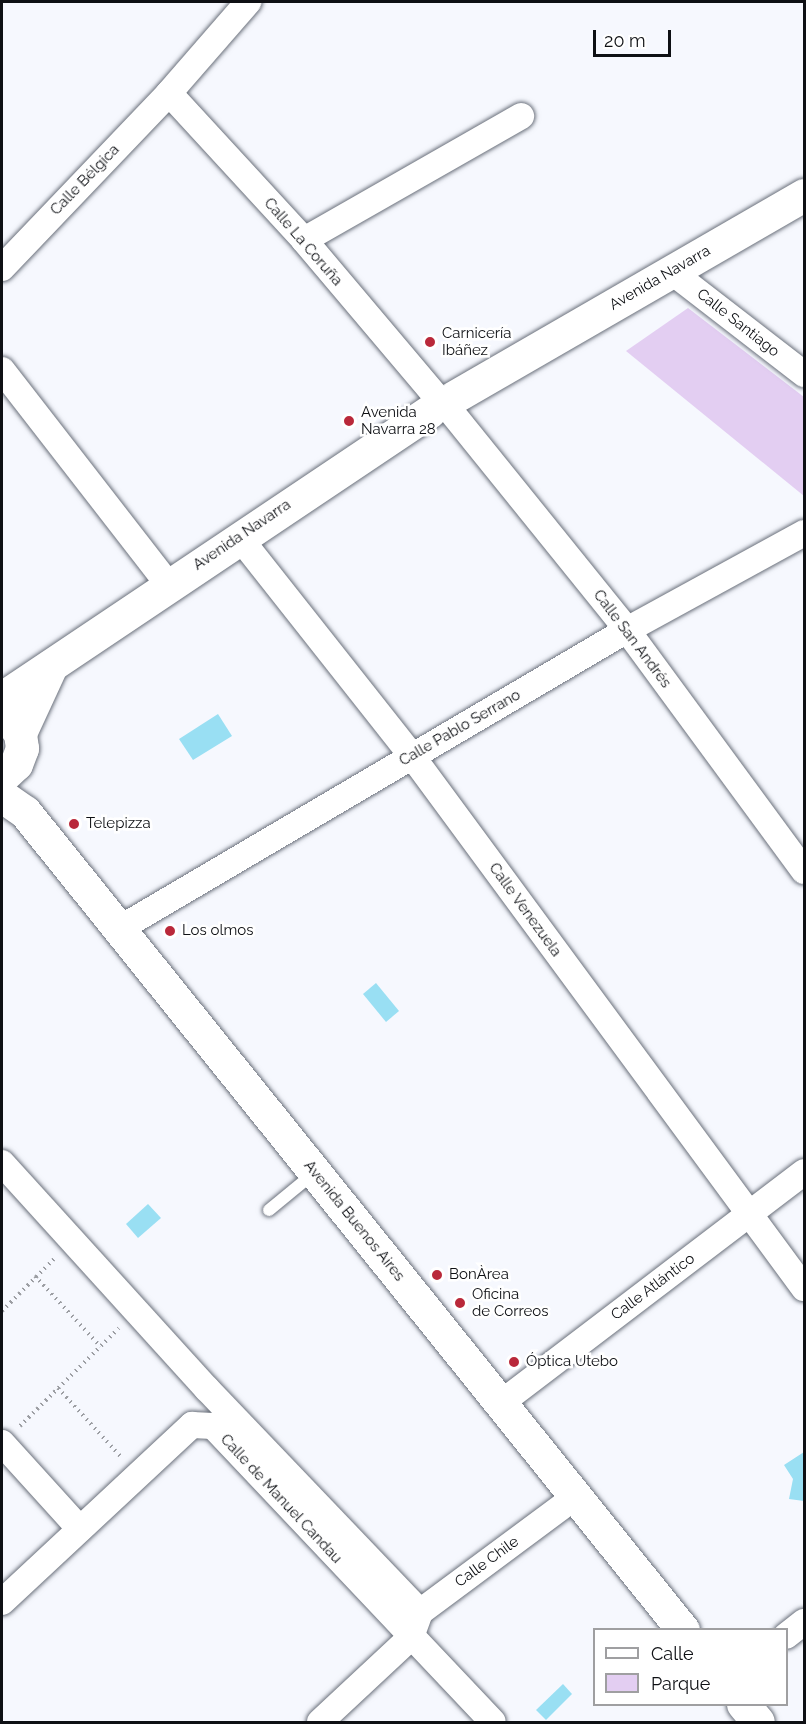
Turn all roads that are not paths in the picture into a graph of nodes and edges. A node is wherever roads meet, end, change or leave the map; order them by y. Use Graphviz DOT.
graph roads {
  1 [pos="248,2"];
  2 [pos="169,93"];
  3 [pos="521,116"];
  4 [pos="804,195"];
  5 [pos="304,240"];
  6 [pos="2,268"];
  7 [pos="672,272"];
  8 [pos="2,370"];
  9 [pos="804,374"];
  10 [pos="443,404"];
  11 [pos="804,533"];
  12 [pos="239,537"];
  13 [pos="169,585"];
  14 [pos="627,630"];
  15 [pos="54,659"];
  16 [pos="2,698"];
  17 [pos="10,747"];
  18 [pos="412,756"];
  19 [pos="13,804"];
  20 [pos="804,871"];
  21 [pos="119,929"];
  22 [pos="2,1163"];
  23 [pos="315,1172"];
  24 [pos="804,1172"];
  25 [pos="269,1210"];
  26 [pos="750,1214"];
  27 [pos="804,1288"];
  28 [pos="501,1403"];
  29 [pos="2,1443"];
  30 [pos="576,1496"];
  31 [pos="80,1529"];
  32 [pos="2,1602"];
  33 [pos="420,1612"];
  34 [pos="804,1622"];
  35 [pos="682,1628"];
  36 [pos="788,1634"];
  37 [pos="411,1637"];
  38 [pos="745,1706"];
  39 [pos="320,1722"];
  40 [pos="493,1722"];
  41 [pos="758,1722"];
  1 -- 2 [label="street, Calle Bélgica"];
  2 -- 5 [label="street, Calle La Coruña"];
  2 -- 6 [label="street, Calle Bélgica"];
  3 -- 5 [label="street"];
  4 -- 7 [label="street, Avenida Navarra"];
  5 -- 10 [label="street, Calle La Coruña"];
  7 -- 9 [label="street, Calle Santiago"];
  7 -- 10 [label="street, Avenida Navarra"];
  8 -- 13 [label="street"];
  10 -- 12 [label="street, Avenida Navarra"];
  10 -- 14 [label="street, Calle San Andrés"];
  11 -- 14 [label="street, Calle Pablo Serrano"];
  12 -- 13 [label="street, Avenida Navarra"];
  12 -- 18 [label="street, Calle Venezuela"];
  13 -- 15 [label="street, Avenida Navarra"];
  14 -- 18 [label="street, Calle Pablo Serrano"];
  14 -- 20 [label="street, Calle San Andrés"];
  15 -- 16 [label="street, Avenida Navarra"];
  15 -- 17 [label="street"];
  17 -- 19 [label="street, Avenida Buenos Aires"];
  18 -- 21 [label="street, Calle Pablo Serrano"];
  18 -- 26 [label="street, Calle Venezuela"];
  19 -- 21 [label="street, Avenida Buenos Aires"];
  21 -- 23 [label="street, Avenida Buenos Aires"];
  22 -- 33 [label="street"];
  23 -- 25 [label="lane"];
  23 -- 28 [label="street, Avenida Buenos Aires"];
  24 -- 26 [label="street, Calle Atlántico"];
  26 -- 27 [label="street, Calle Venezuela"];
  26 -- 28 [label="street, Calle Atlántico"];
  28 -- 30 [label="street, Avenida Buenos Aires"];
  29 -- 31 [label="street"];
  30 -- 33 [label="street, Calle Chile"];
  30 -- 35 [label="street, Avenida Buenos Aires"];
  31 -- 32 [label="street, Calle de Manuel Candau"];
  31 -- 37 [label="street, Calle de Manuel Candau"];
  33 -- 37 [label="street"];
  34 -- 36 [label="street"];
  37 -- 39 [label="street"];
  37 -- 40 [label="street, Calle de Manuel Candau"];
  38 -- 41 [label="street"];
}
